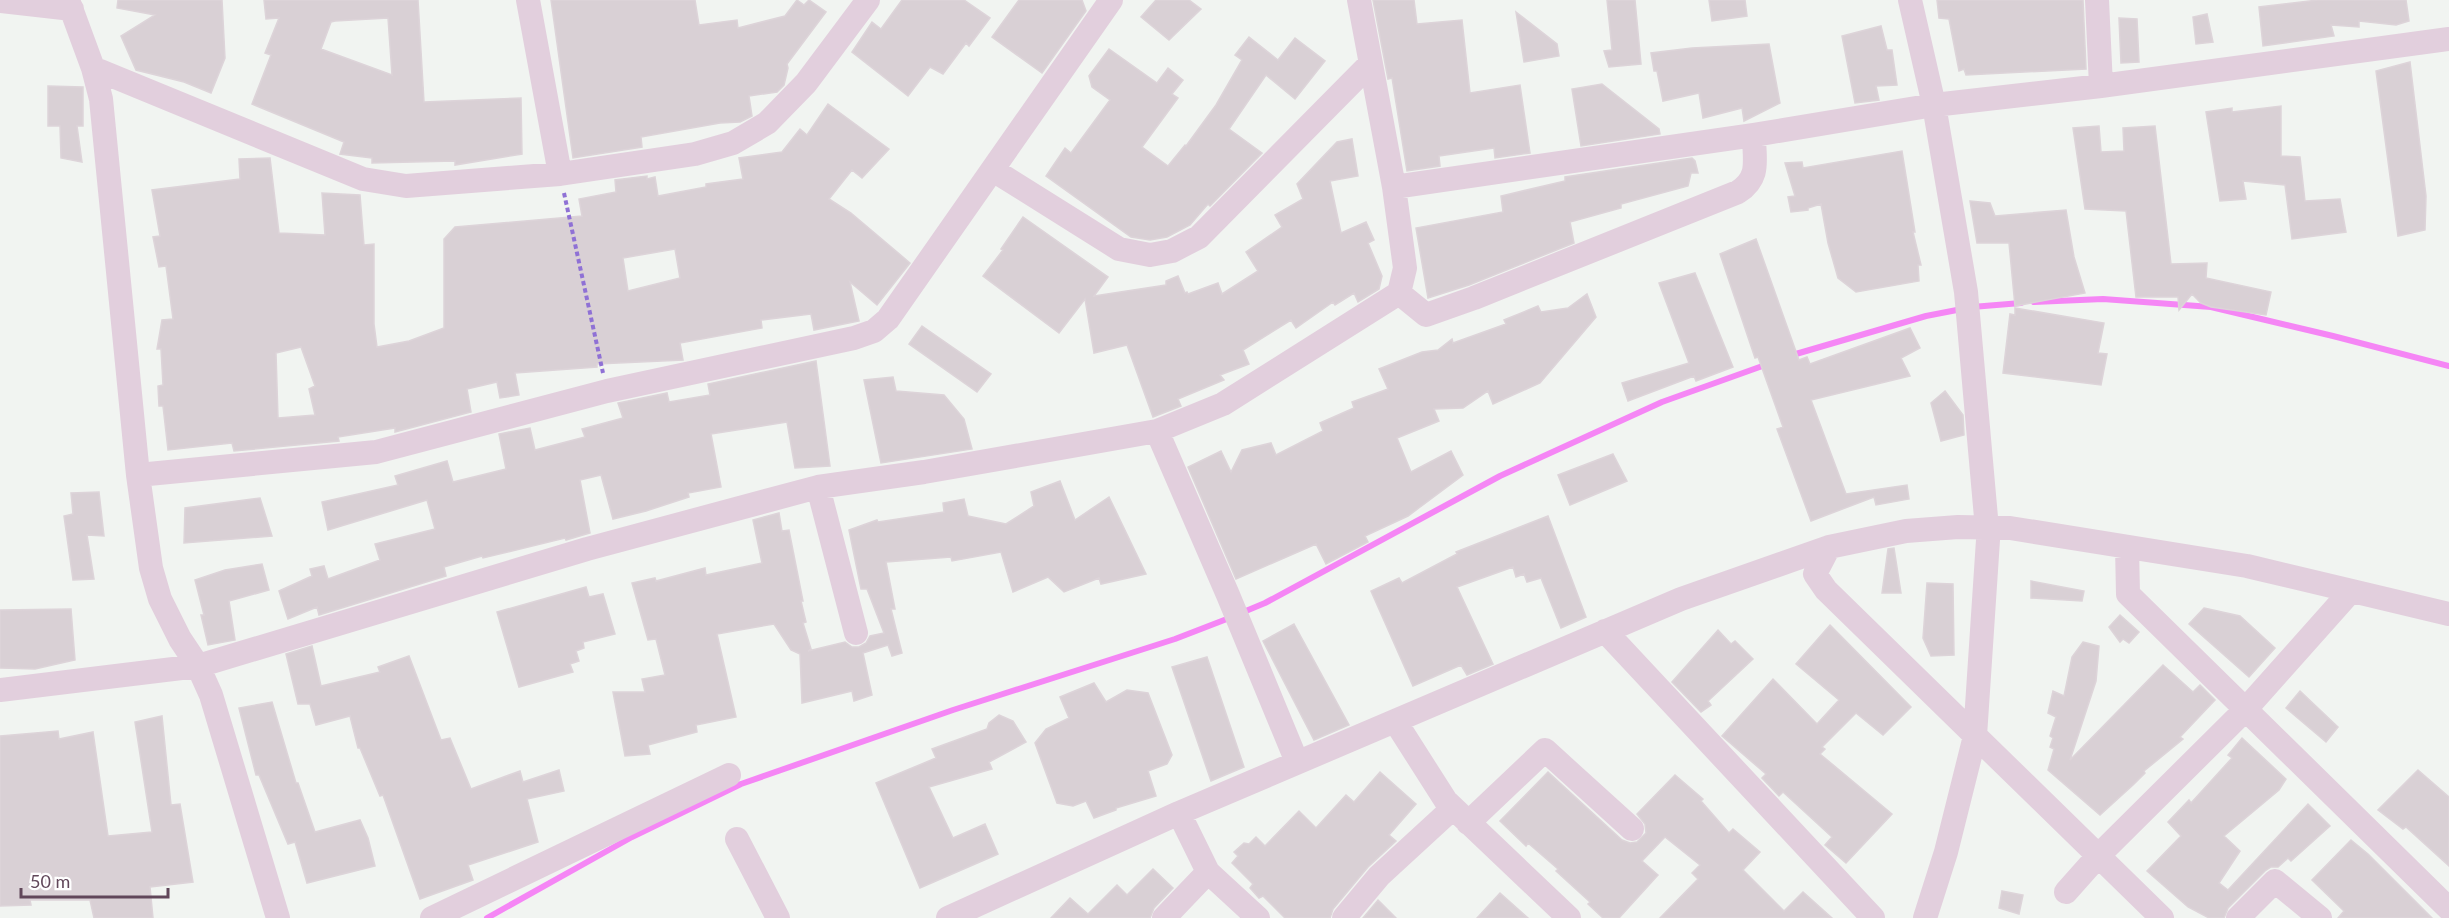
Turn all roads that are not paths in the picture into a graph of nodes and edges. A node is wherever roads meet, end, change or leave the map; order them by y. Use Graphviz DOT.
graph roads {
  1 [pos="528,0"];
  2 [pos="868,0"];
  3 [pos="1111,0"];
  4 [pos="1359,0"];
  5 [pos="1910,0"];
  6 [pos="2097,0"];
  7 [pos="0,1"];
  8 [pos="70,5"];
  9 [pos="2449,39"];
  10 [pos="1370,63"];
  11 [pos="93,68"];
  12 [pos="2101,86"];
  13 [pos="1934,105"];
  14 [pos="1754,135"];
  15 [pos="993,170"];
  16 [pos="560,174"];
  17 [pos="1394,187"];
  18 [pos="1399,293"];
  19 [pos="1157,431"];
  20 [pos="138,475"];
  21 [pos="818,487"];
  22 [pos="1986,528"];
  23 [pos="1829,547"];
  24 [pos="2127,547"];
  25 [pos="2351,591"];
  26 [pos="2449,614"];
  27 [pos="1605,631"];
  28 [pos="856,633"];
  29 [pos="198,666"];
  30 [pos="0,690"];
  31 [pos="2245,710"];
  32 [pos="1395,721"];
  33 [pos="1975,736"];
  34 [pos="1297,762"];
  35 [pos="729,775"];
  36 [pos="1179,813"];
  37 [pos="1461,816"];
  38 [pos="1632,829"];
  39 [pos="737,839"];
  40 [pos="2098,856"];
  41 [pos="1208,872"];
  42 [pos="2066,892"];
  43 [pos="2449,909"];
  44 [pos="959,916"];
  45 [pos="279,918"];
  46 [pos="432,918"];
  47 [pos="778,918"];
  48 [pos="1164,918"];
  49 [pos="1258,918"];
  50 [pos="1344,918"];
  51 [pos="1569,918"];
  52 [pos="1873,918"];
  53 [pos="1925,918"];
  54 [pos="2162,918"];
  55 [pos="2238,918"];
  56 [pos="2320,918"];
  1 -- 16 [label="street"];
  2 -- 16 [label="street"];
  3 -- 15 [label="street"];
  4 -- 10 [label="street"];
  5 -- 13 [label="street"];
  6 -- 12 [label="street"];
  7 -- 8 [label="street"];
  8 -- 11 [label="street"];
  9 -- 12 [label="street"];
  10 -- 15 [label="street"];
  10 -- 17 [label="street"];
  11 -- 16 [label="street"];
  11 -- 20 [label="street"];
  12 -- 13 [label="street"];
  13 -- 14 [label="street"];
  13 -- 22 [label="street"];
  14 -- 17 [label="street"];
  14 -- 18 [label="street"];
  15 -- 20 [label="street"];
  17 -- 18 [label="street"];
  18 -- 19 [label="street"];
  19 -- 21 [label="street"];
  19 -- 34 [label="street"];
  20 -- 29 [label="street"];
  21 -- 28 [label="street"];
  21 -- 29 [label="street"];
  22 -- 23 [label="street"];
  22 -- 24 [label="street"];
  22 -- 33 [label="street"];
  23 -- 27 [label="street"];
  23 -- 33 [label="street"];
  24 -- 25 [label="street"];
  24 -- 31 [label="street"];
  25 -- 26 [label="street"];
  25 -- 31 [label="street"];
  27 -- 32 [label="street"];
  27 -- 52 [label="street"];
  29 -- 30 [label="street"];
  29 -- 45 [label="street"];
  31 -- 40 [label="street"];
  31 -- 43 [label="street"];
  32 -- 34 [label="street"];
  32 -- 37 [label="street"];
  33 -- 40 [label="street"];
  33 -- 53 [label="street"];
  34 -- 36 [label="street"];
  35 -- 46 [label="street"];
  36 -- 41 [label="street"];
  36 -- 44 [label="street"];
  37 -- 38 [label="street"];
  37 -- 50 [label="street"];
  37 -- 51 [label="street"];
  39 -- 47 [label="street"];
  40 -- 42 [label="street"];
  40 -- 54 [label="street"];
  41 -- 48 [label="street"];
  41 -- 49 [label="street"];
  55 -- 56 [label="street"];
}
